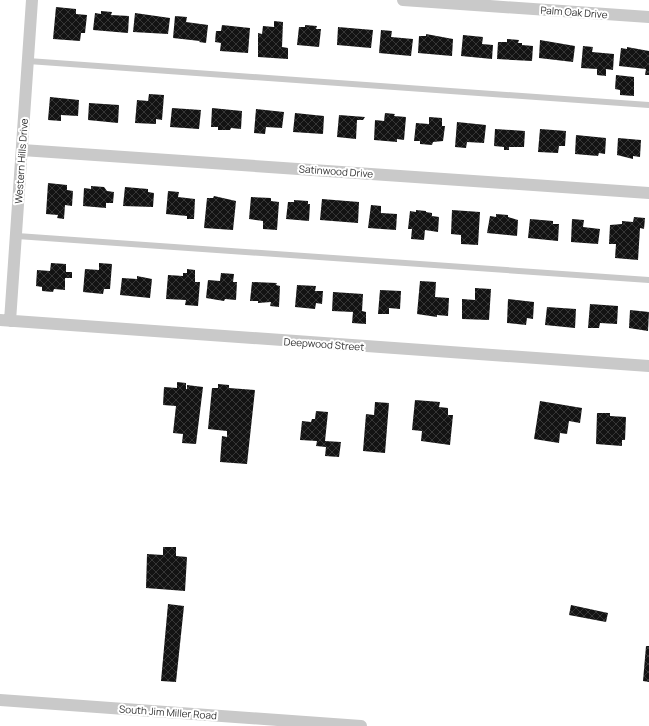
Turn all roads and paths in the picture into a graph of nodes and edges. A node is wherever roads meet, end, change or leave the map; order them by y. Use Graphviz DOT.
graph roads {
  1 [pos="32,0"];
  2 [pos="403,0"];
  3 [pos="649,18"];
  4 [pos="28,61"];
  5 [pos="649,105"];
  6 [pos="22,150"];
  7 [pos="649,193"];
  8 [pos="17,236"];
  9 [pos="649,280"];
  10 [pos="5,321"];
  11 [pos="649,366"];
  12 [pos="0,700"];
  13 [pos="333,725"];
  14 [pos="361,726"];
  1 -- 4 [label="street, Western Hills Drive"];
  2 -- 3 [label="street, Palm Oak Drive"];
  4 -- 5 [label="lane"];
  4 -- 6 [label="street, Western Hills Drive"];
  6 -- 7 [label="street, Satinwood Drive"];
  6 -- 8 [label="street, Western Hills Drive"];
  8 -- 9 [label="lane"];
  8 -- 10 [label="street, Western Hills Drive"];
  10 -- 11 [label="street, Deepwood Street"];
  12 -- 13 [label="street, South Jim Miller Road"];
  13 -- 14 [label="street, South Jim Miller Road"];
}
